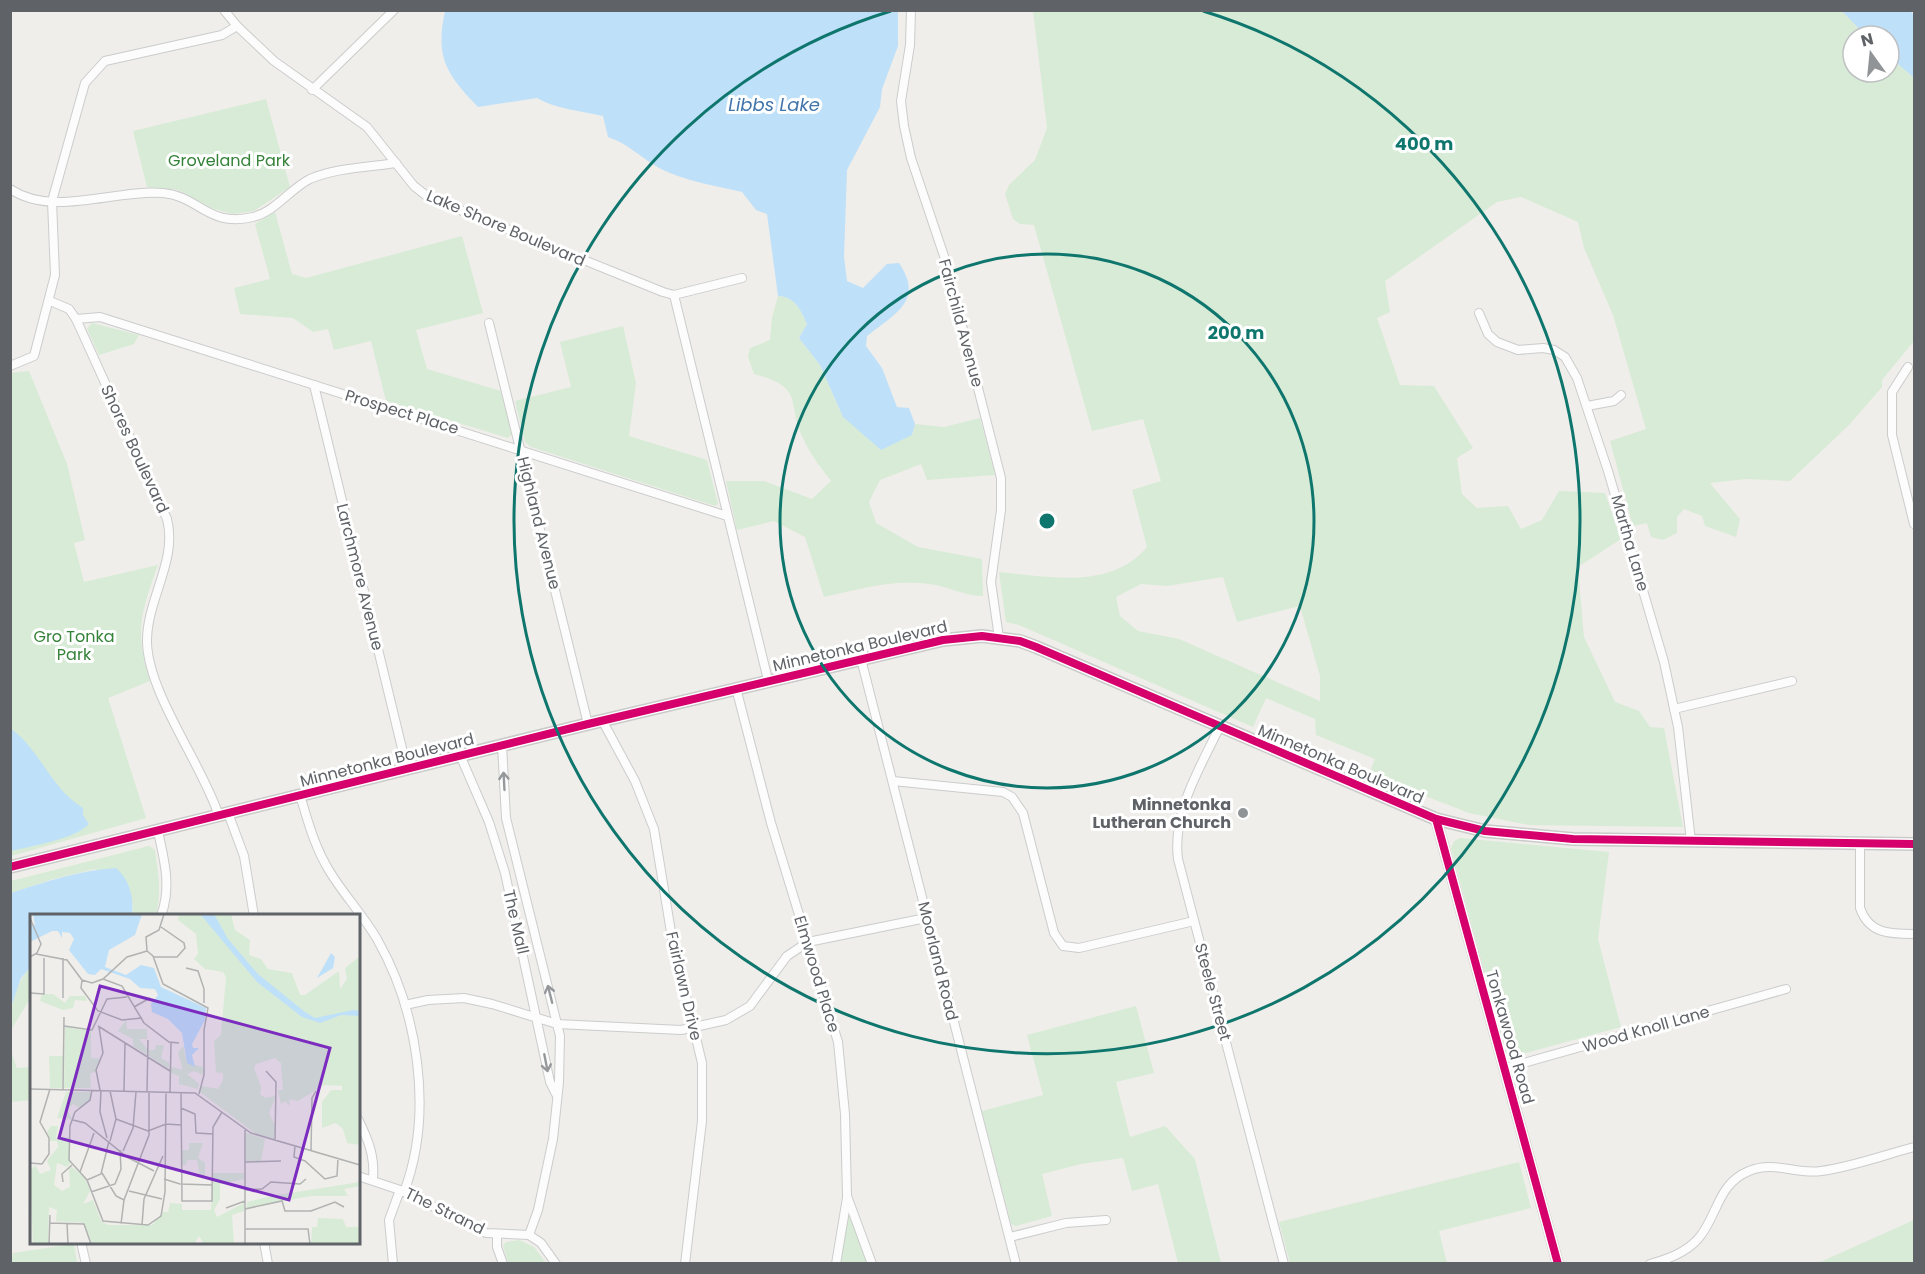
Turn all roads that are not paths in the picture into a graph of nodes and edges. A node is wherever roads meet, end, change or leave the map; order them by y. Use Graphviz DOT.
graph roads {
  1 [pos="224,10"];
  2 [pos="394,10"];
  3 [pos="910,10"];
  4 [pos="237,26"];
  5 [pos="312,90"];
  6 [pos="396,163"];
  7 [pos="10,189"];
  8 [pos="52,201"];
  9 [pos="742,278"];
  10 [pos="674,295"];
  11 [pos="50,301"];
  12 [pos="1479,313"];
  13 [pos="76,319"];
  14 [pos="489,323"];
  15 [pos="10,366"];
  16 [pos="1908,367"];
  17 [pos="314,385"];
  18 [pos="1620,395"];
  19 [pos="1587,406"];
  20 [pos="521,449"];
  21 [pos="727,516"];
  22 [pos="1914,524"];
  23 [pos="999,638"];
  24 [pos="861,659"];
  25 [pos="768,681"];
  26 [pos="1792,681"];
  27 [pos="736,688"];
  28 [pos="1674,709"];
  29 [pos="602,720"];
  30 [pos="588,724"];
  31 [pos="1220,726"];
  32 [pos="502,745"];
  33 [pos="460,756"];
  34 [pos="407,769"];
  35 [pos="893,782"];
  36 [pos="300,795"];
  37 [pos="223,814"];
  38 [pos="1436,819"];
  39 [pos="158,831"];
  40 [pos="1692,841"];
  41 [pos="1860,843"];
  42 [pos="1914,844"];
  43 [pos="10,867"];
  44 [pos="162,914"];
  45 [pos="254,914"];
  46 [pos="926,918"];
  47 [pos="1194,921"];
  48 [pos="1914,934"];
  49 [pos="808,942"];
  50 [pos="1786,989"];
  51 [pos="405,1005"];
  52 [pos="537,1018"];
  53 [pos="557,1024"];
  54 [pos="694,1028"];
  55 [pos="1506,1068"];
  56 [pos="556,1094"];
  57 [pos="360,1123"];
  58 [pos="1914,1147"];
  59 [pos="360,1176"];
  60 [pos="373,1179"];
  61 [pos="402,1191"];
  62 [pos="847,1196"];
  63 [pos="1106,1220"];
  64 [pos="497,1235"];
  65 [pos="529,1235"];
  66 [pos="1010,1237"];
  67 [pos="81,1244"];
  68 [pos="264,1244"];
  69 [pos="86,1263"];
  70 [pos="268,1263"];
  71 [pos="393,1263"];
  72 [pos="503,1263"];
  73 [pos="556,1263"];
  74 [pos="685,1263"];
  75 [pos="836,1263"];
  76 [pos="872,1263"];
  77 [pos="1016,1263"];
  78 [pos="1284,1263"];
  79 [pos="1558,1263"];
  80 [pos="1650,1263"];
  1 -- 4 [label="street, Lake Shore Boulevard"];
  2 -- 5 [label="street"];
  3 -- 23 [label="street, Fairchild Avenue"];
  4 -- 5 [label="street, Lake Shore Boulevard"];
  4 -- 8 [label="street"];
  5 -- 6 [label="street, Lake Shore Boulevard"];
  6 -- 8 [label="street"];
  6 -- 10 [label="street, Lake Shore Boulevard"];
  7 -- 8 [label="street"];
  8 -- 11 [label="street"];
  9 -- 10 [label="street"];
  10 -- 21 [label="street"];
  11 -- 13 [label="street, Shores Boulevard"];
  11 -- 15 [label="street"];
  12 -- 19 [label="street, Martha Lane"];
  13 -- 17 [label="street, Prospect Place"];
  13 -- 37 [label="street, Shores Boulevard"];
  14 -- 20 [label="street, Highland Avenue"];
  16 -- 22 [label="street"];
  17 -- 20 [label="street, Prospect Place"];
  17 -- 34 [label="street, Larchmore Avenue"];
  18 -- 19 [label="street"];
  19 -- 28 [label="street, Martha Lane"];
  20 -- 21 [label="street, Prospect Place"];
  20 -- 30 [label="street, Highland Avenue"];
  21 -- 25 [label="street"];
  23 -- 24 [label="main road, Minnetonka Boulevard"];
  23 -- 31 [label="main road, Minnetonka Boulevard"];
  24 -- 25 [label="main road, Minnetonka Boulevard"];
  24 -- 35 [label="street, Moorland Road"];
  25 -- 27 [label="main road, Minnetonka Boulevard"];
  26 -- 28 [label="street"];
  27 -- 29 [label="main road, Minnetonka Boulevard"];
  27 -- 49 [label="street, Elmwood Place"];
  28 -- 40 [label="street, Martha Lane"];
  29 -- 30 [label="main road, Minnetonka Boulevard"];
  29 -- 54 [label="street, Fairlawn Drive"];
  30 -- 32 [label="main road, Minnetonka Boulevard"];
  31 -- 38 [label="main road, Minnetonka Boulevard"];
  31 -- 47 [label="street, Steele Street"];
  32 -- 33 [label="main road, Minnetonka Boulevard"];
  53 -- 32 [label="street, The Mall, one-way"];
  33 -- 34 [label="main road, Minnetonka Boulevard"];
  33 -- 52 [label="street, The Mall"];
  34 -- 36 [label="main road, Minnetonka Boulevard"];
  35 -- 46 [label="street, Moorland Road"];
  35 -- 47 [label="street"];
  36 -- 37 [label="main road, Minnetonka Boulevard"];
  36 -- 51 [label="street"];
  37 -- 39 [label="main road, Minnetonka Boulevard"];
  37 -- 45 [label="street, Shores Boulevard"];
  38 -- 40 [label="main road, Minnetonka Boulevard"];
  38 -- 55 [label="street, Tonkawood Road"];
  39 -- 43 [label="main road, Minnetonka Boulevard"];
  39 -- 44 [label="street"];
  40 -- 41 [label="main road, Minnetonka Boulevard"];
  41 -- 42 [label="main road, Minnetonka Boulevard"];
  41 -- 48 [label="street"];
  46 -- 49 [label="street"];
  46 -- 66 [label="street, Moorland Road"];
  47 -- 78 [label="street, Steele Street"];
  49 -- 54 [label="street"];
  49 -- 62 [label="street, Elmwood Place"];
  50 -- 55 [label="street, Wood Knoll Lane"];
  51 -- 52 [label="street"];
  51 -- 61 [label="street"];
  52 -- 53 [label="street"];
  52 -- 56 [label="street, The Mall, one-way"];
  53 -- 54 [label="street"];
  53 -- 56 [label="street, The Mall"];
  54 -- 74 [label="street, Fairlawn Drive"];
  55 -- 79 [label="street, Tonkawood Road"];
  56 -- 65 [label="street, The Mall"];
  57 -- 60 [label="street"];
  58 -- 80 [label="street"];
  59 -- 60 [label="street, The Strand"];
  60 -- 61 [label="street, The Strand"];
  61 -- 64 [label="street, The Strand"];
  61 -- 71 [label="street"];
  62 -- 75 [label="street"];
  62 -- 76 [label="street, Elmwood Place"];
  63 -- 66 [label="street"];
  64 -- 65 [label="street, The Strand"];
  64 -- 72 [label="street"];
  65 -- 73 [label="street"];
  66 -- 77 [label="street, Moorland Road"];
  67 -- 69 [label="street"];
  68 -- 70 [label="street"];
}
